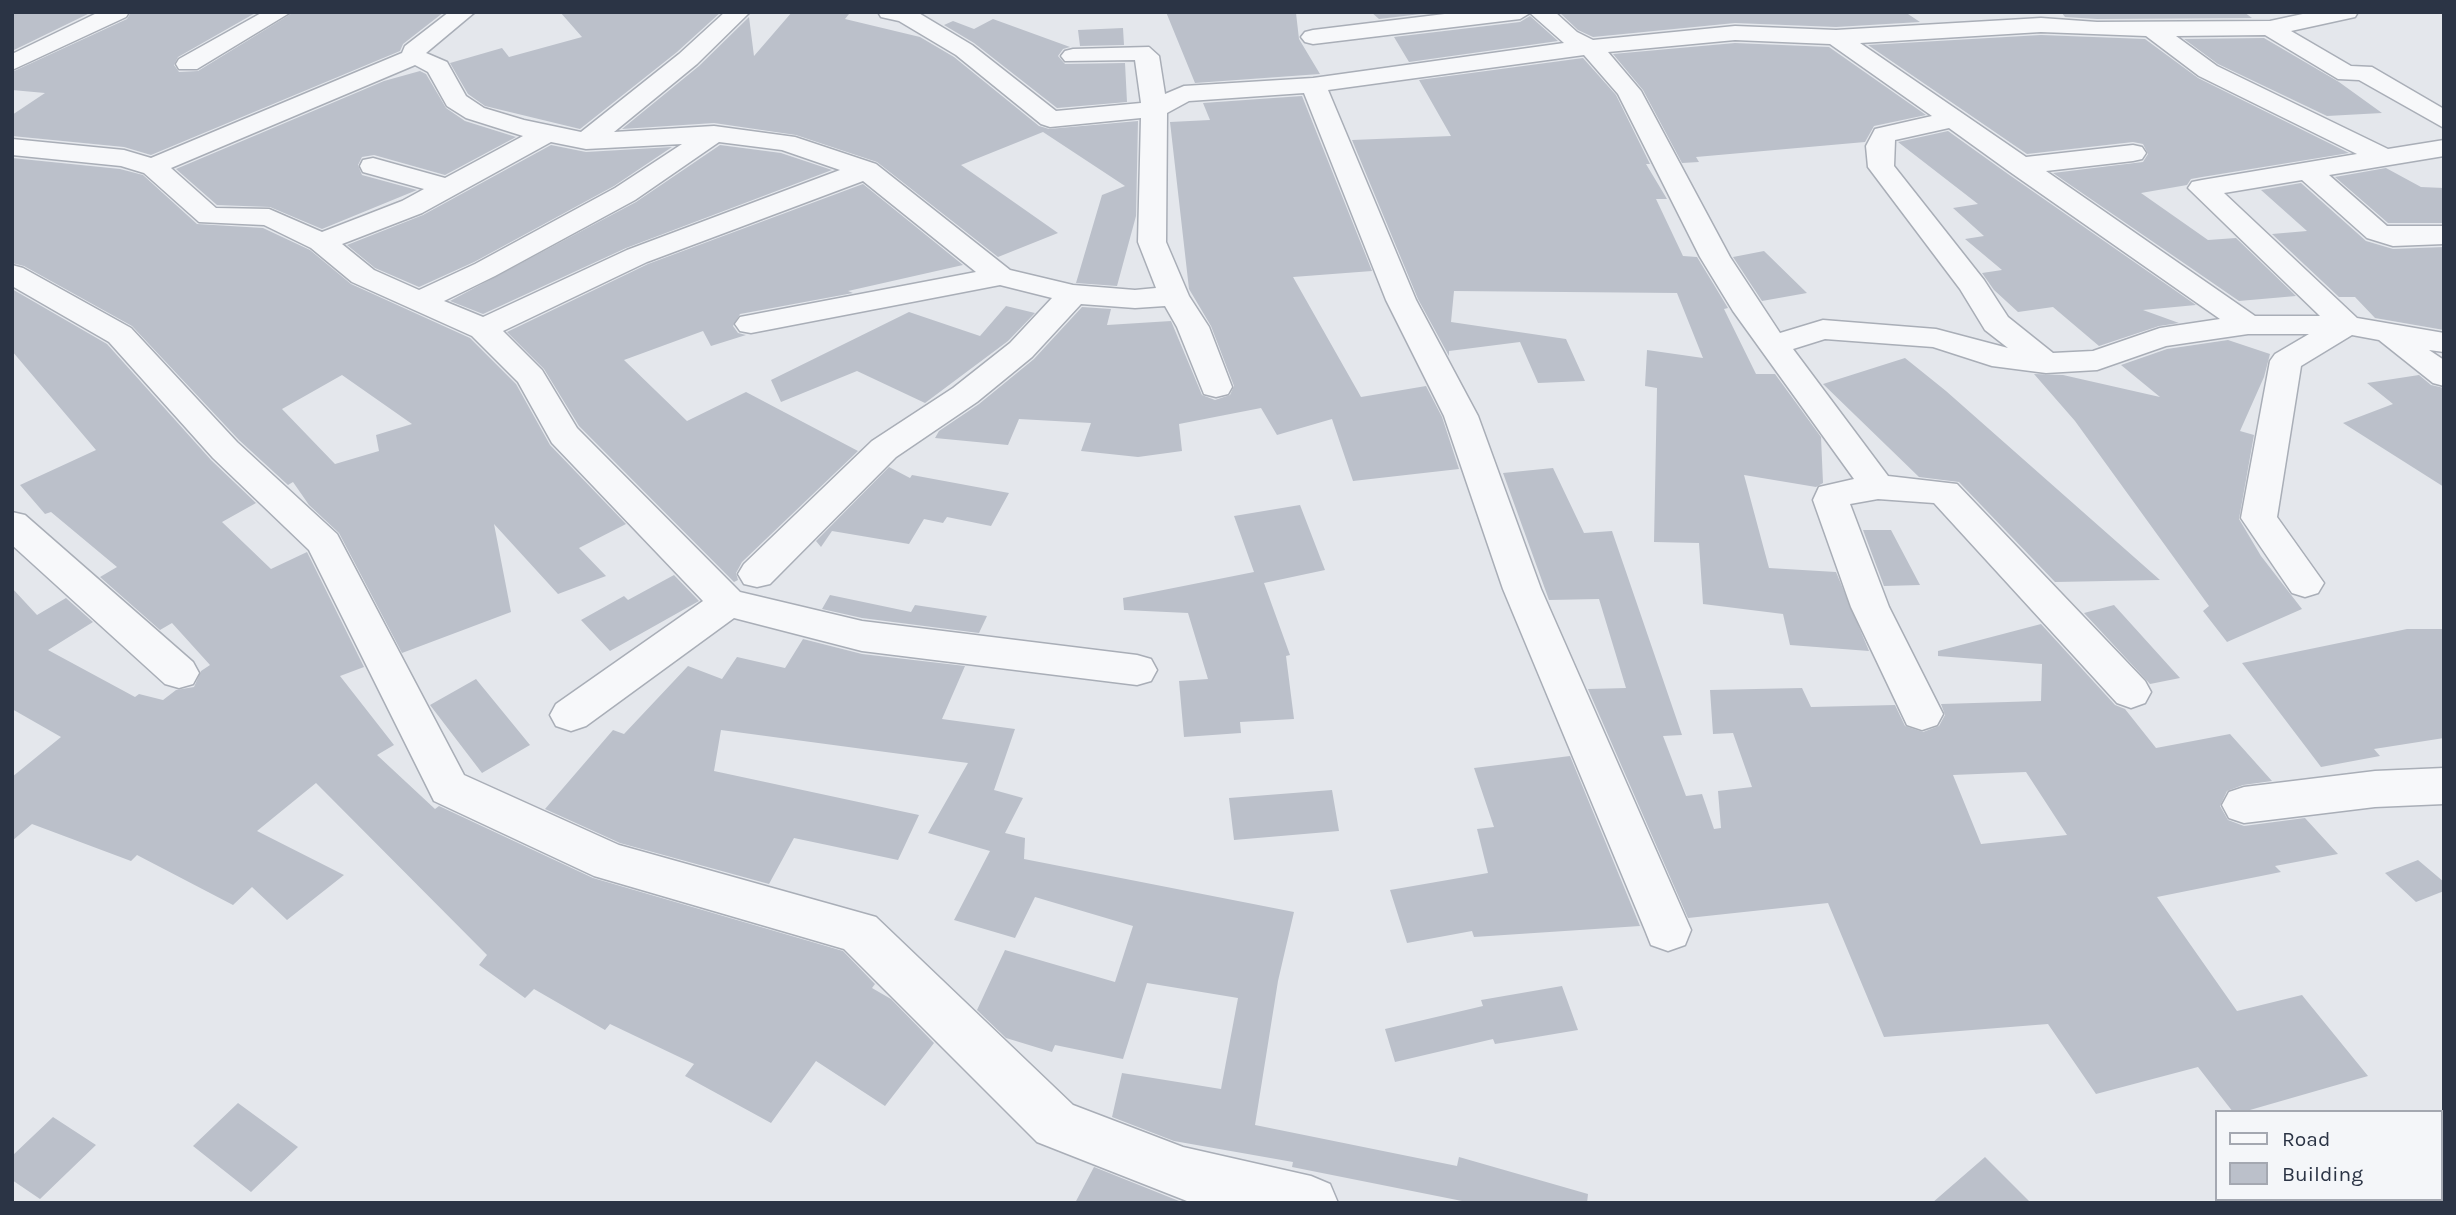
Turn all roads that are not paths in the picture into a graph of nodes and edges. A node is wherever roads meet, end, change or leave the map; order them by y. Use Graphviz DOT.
graph roads {
  1 [pos="118,12"];
  2 [pos="280,12"];
  3 [pos="464,12"];
  4 [pos="739,12"];
  5 [pos="889,12"];
  6 [pos="1520,12"];
  7 [pos="1541,12"];
  8 [pos="2347,12"];
  9 [pos="2040,18"];
  10 [pos="2270,27"];
  11 [pos="2151,28"];
  12 [pos="1313,37"];
  13 [pos="1836,37"];
  14 [pos="1590,47"];
  15 [pos="416,56"];
  16 [pos="1073,56"];
  17 [pos="12,63"];
  18 [pos="188,64"];
  19 [pos="1313,85"];
  20 [pos="1154,109"];
  21 [pos="1954,119"];
  22 [pos="2444,120"];
  23 [pos="548,133"];
  24 [pos="713,134"];
  25 [pos="586,141"];
  26 [pos="12,147"];
  27 [pos="2444,148"];
  28 [pos="2133,153"];
  29 [pos="2383,157"];
  30 [pos="373,166"];
  31 [pos="2020,166"];
  32 [pos="154,167"];
  33 [pos="2306,169"];
  34 [pos="866,170"];
  35 [pos="449,188"];
  36 [pos="2444,235"];
  37 [pos="321,242"];
  38 [pos="12,274"];
  39 [pos="1000,276"];
  40 [pos="1073,294"];
  41 [pos="1174,296"];
  42 [pos="419,301"];
  43 [pos="751,324"];
  44 [pos="2248,325"];
  45 [pos="2347,325"];
  46 [pos="483,329"];
  47 [pos="2385,332"];
  48 [pos="2444,343"];
  49 [pos="1774,345"];
  50 [pos="2046,363"];
  51 [pos="2444,376"];
  52 [pos="1216,387"];
  53 [pos="1878,487"];
  54 [pos="12,524"];
  55 [pos="757,573"];
  56 [pos="2305,583"];
  57 [pos="728,603"];
  58 [pos="1137,670"];
  59 [pos="179,673"];
  60 [pos="2131,692"];
  61 [pos="1922,714"];
  62 [pos="571,715"];
  63 [pos="2444,786"];
  64 [pos="2244,805"];
  65 [pos="1668,930"];
  66 [pos="1311,1203"];
  1 -- 17 [label="street"];
  2 -- 18 [label="street"];
  3 -- 15 [label="street"];
  4 -- 25 [label="street"];
  5 -- 20 [label="street"];
  6 -- 12 [label="street"];
  7 -- 14 [label="street"];
  8 -- 10 [label="street"];
  9 -- 11 [label="street"];
  9 -- 13 [label="street"];
  10 -- 11 [label="street"];
  10 -- 22 [label="street"];
  11 -- 29 [label="street"];
  13 -- 14 [label="street"];
  13 -- 21 [label="street"];
  14 -- 19 [label="street"];
  14 -- 49 [label="street"];
  15 -- 23 [label="street"];
  15 -- 32 [label="street"];
  16 -- 20 [label="street"];
  19 -- 20 [label="street"];
  19 -- 65 [label="street"];
  20 -- 41 [label="street"];
  21 -- 31 [label="street"];
  21 -- 50 [label="street"];
  23 -- 25 [label="street"];
  23 -- 35 [label="street"];
  24 -- 25 [label="street"];
  24 -- 34 [label="street"];
  24 -- 42 [label="street"];
  26 -- 32 [label="street"];
  27 -- 29 [label="street"];
  28 -- 31 [label="street"];
  29 -- 33 [label="street"];
  30 -- 35 [label="street"];
  31 -- 44 [label="street"];
  32 -- 37 [label="street"];
  33 -- 36 [label="street"];
  33 -- 45 [label="street"];
  34 -- 39 [label="street"];
  34 -- 46 [label="street"];
  35 -- 37 [label="street"];
  37 -- 42 [label="street"];
  38 -- 66 [label="street"];
  39 -- 40 [label="street"];
  39 -- 43 [label="street"];
  40 -- 41 [label="street"];
  40 -- 55 [label="street"];
  41 -- 52 [label="street"];
  42 -- 46 [label="street"];
  44 -- 45 [label="street"];
  44 -- 50 [label="street"];
  45 -- 47 [label="street"];
  45 -- 56 [label="street"];
  46 -- 57 [label="street"];
  47 -- 48 [label="street"];
  47 -- 51 [label="street"];
  49 -- 50 [label="street"];
  49 -- 53 [label="street"];
  53 -- 60 [label="street"];
  53 -- 61 [label="street"];
  54 -- 59 [label="street"];
  57 -- 58 [label="street"];
  57 -- 62 [label="street"];
  63 -- 64 [label="street"];
}
